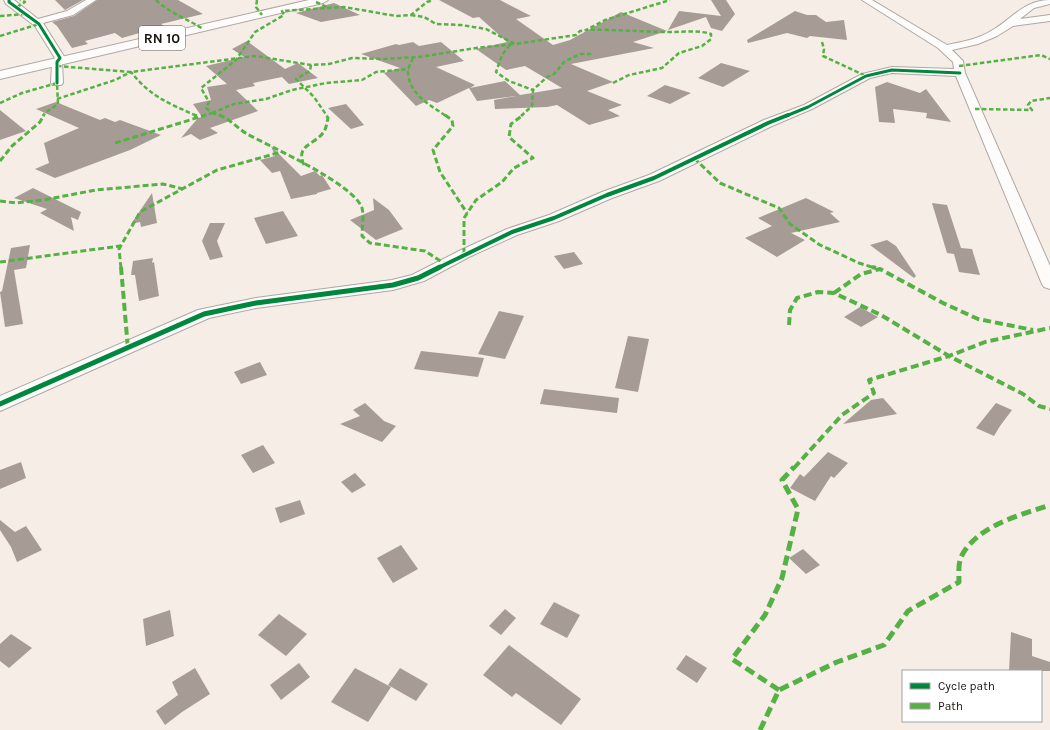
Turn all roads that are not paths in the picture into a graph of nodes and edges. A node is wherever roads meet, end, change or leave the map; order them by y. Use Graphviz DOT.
graph roads {
  1 [pos="9,0"];
  2 [pos="92,0"];
  3 [pos="323,0"];
  4 [pos="866,0"];
  5 [pos="1050,1"];
  6 [pos="1028,3"];
  7 [pos="1050,18"];
  8 [pos="38,22"];
  9 [pos="1010,23"];
  10 [pos="945,49"];
  11 [pos="58,62"];
  12 [pos="960,73"];
  13 [pos="0,75"];
  14 [pos="57,83"];
  15 [pos="1050,284"];
  16 [pos="0,404"];
  1 -- 8 [label="street"];
  2 -- 8 [label="street"];
  3 -- 11 [label="main road, RN 10"];
  4 -- 10 [label="street"];
  5 -- 6 [label="street"];
  6 -- 9 [label="street"];
  7 -- 9 [label="street"];
  8 -- 11 [label="street"];
  9 -- 10 [label="street"];
  10 -- 12 [label="street"];
  11 -- 13 [label="main road, RN 10"];
  11 -- 14 [label="street"];
  12 -- 15 [label="street"];
  12 -- 16 [label="street"];
}
